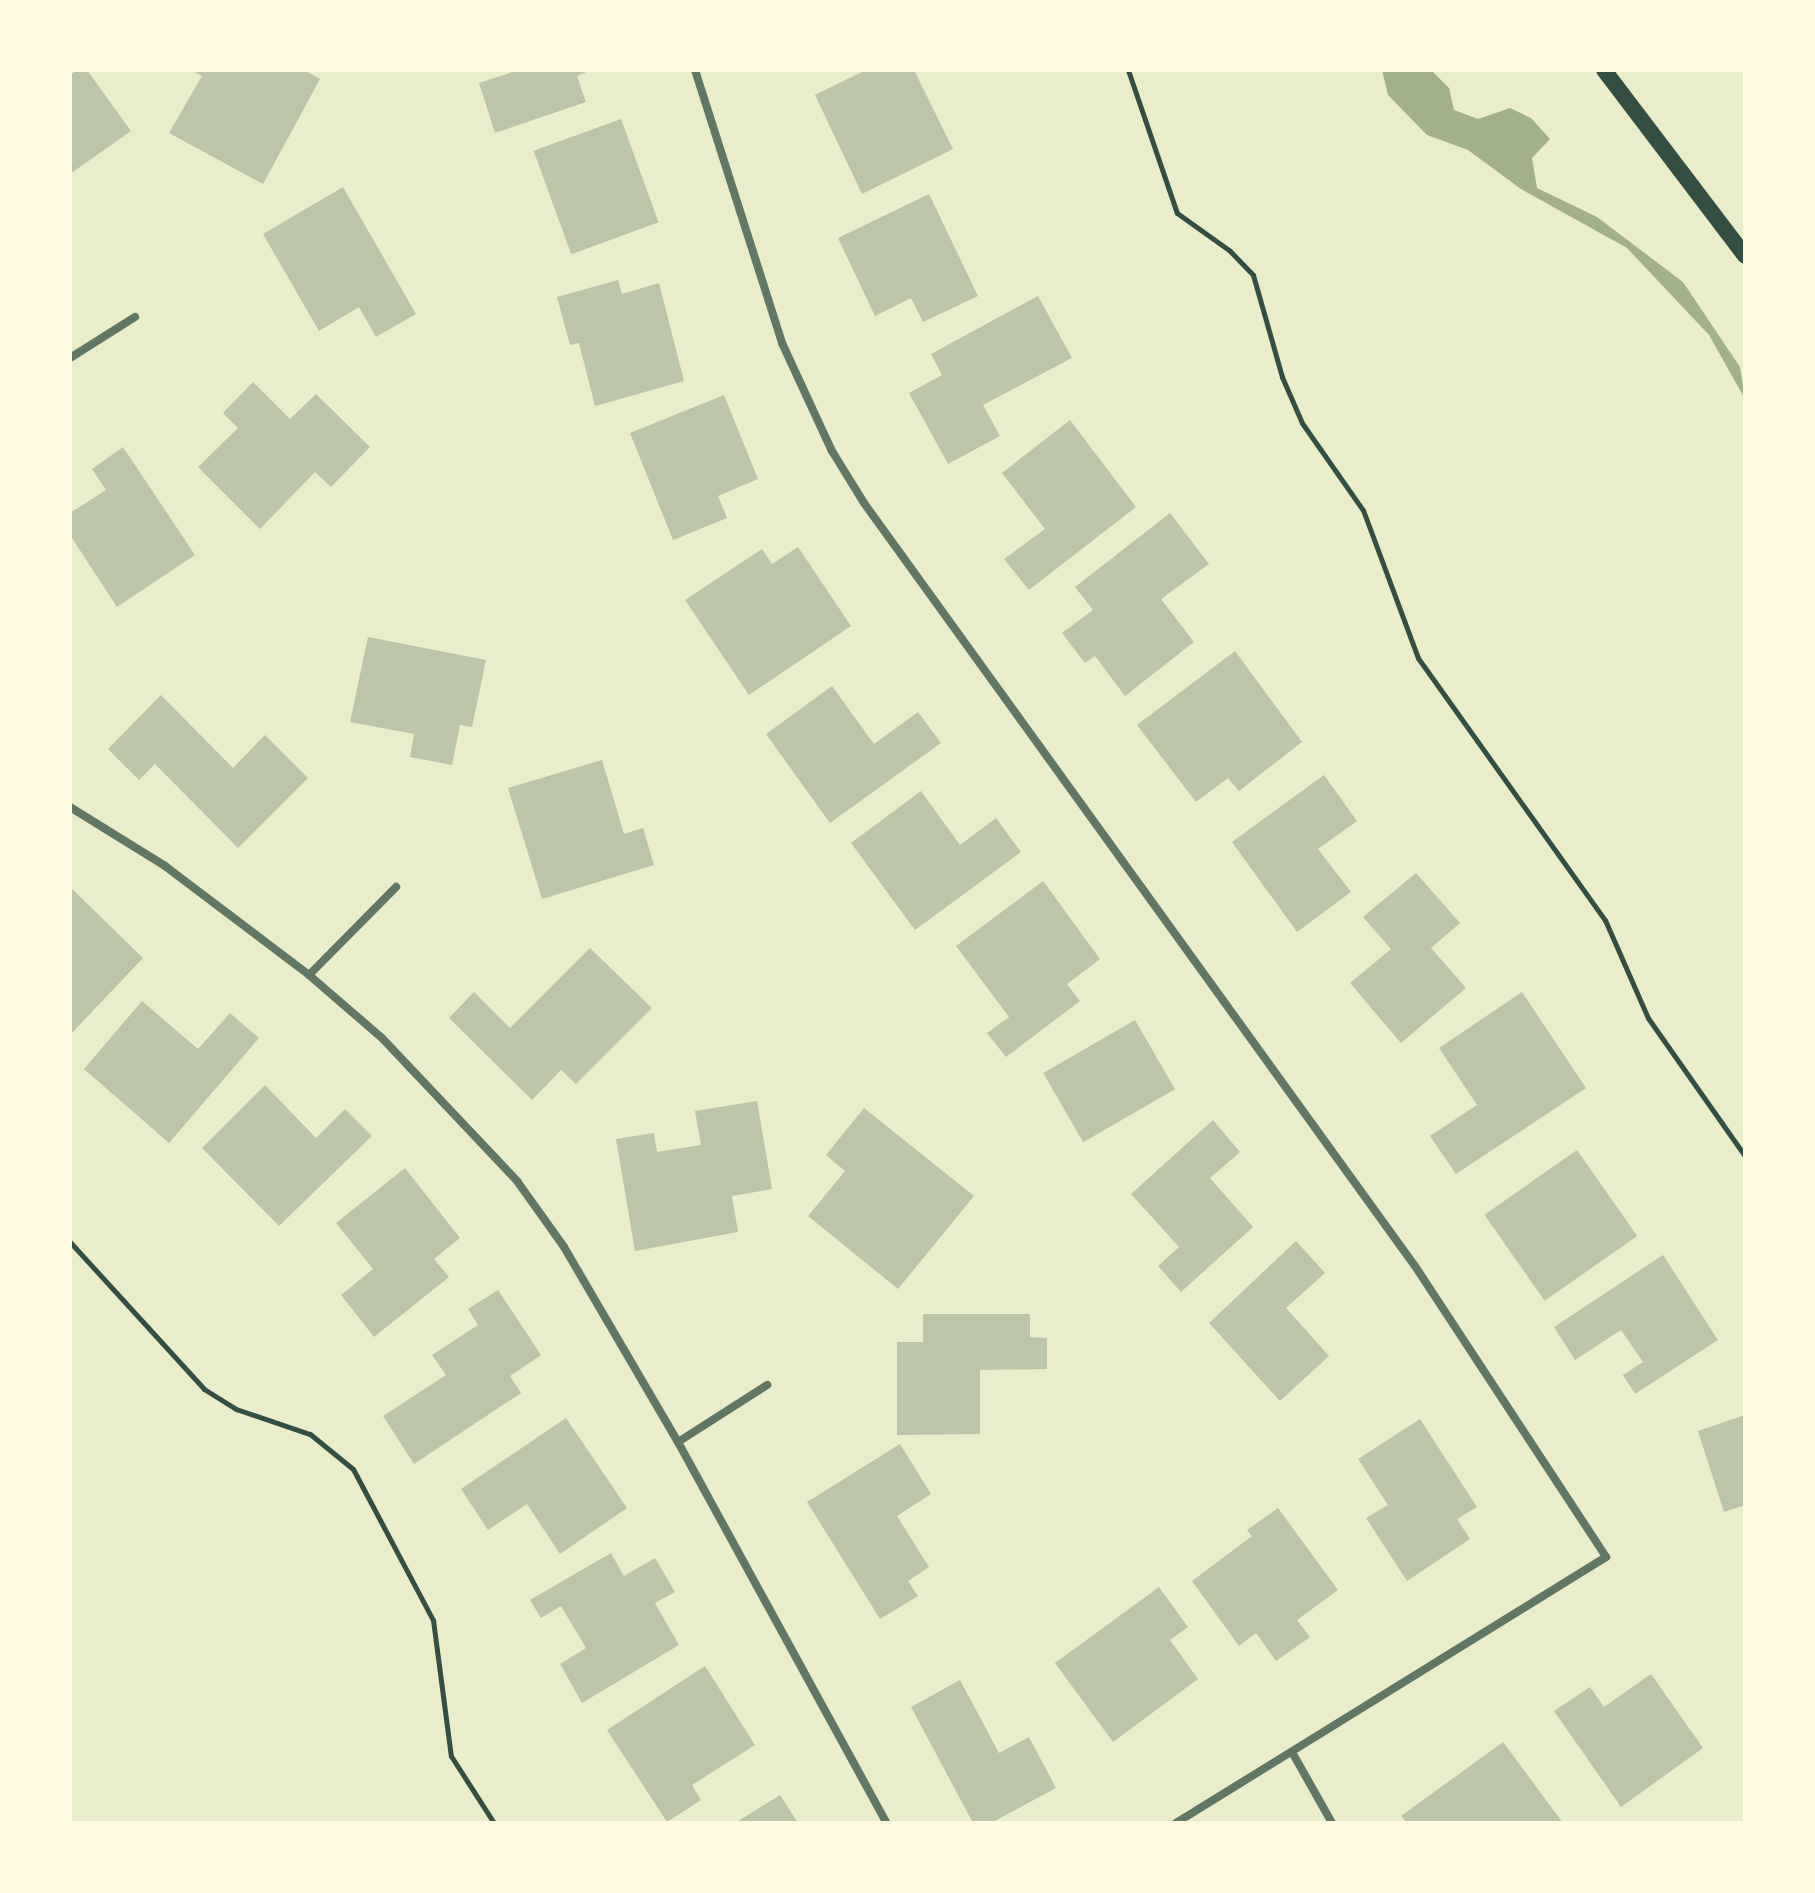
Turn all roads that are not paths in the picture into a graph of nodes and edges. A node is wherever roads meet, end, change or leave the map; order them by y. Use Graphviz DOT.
graph roads {
  1 [pos="695,70"];
  2 [pos="1604,70"];
  3 [pos="1745,256"];
  4 [pos="135,317"];
  5 [pos="70,358"];
  6 [pos="70,807"];
  7 [pos="396,887"];
  8 [pos="309,975"];
  9 [pos="767,1385"];
  10 [pos="678,1442"];
  11 [pos="1292,1752"];
  12 [pos="887,1823"];
  13 [pos="1176,1823"];
  14 [pos="1332,1823"];
  1 -- 11 [label="street"];
  2 -- 3 [label="main road"];
  4 -- 5 [label="street"];
  6 -- 8 [label="street"];
  7 -- 8 [label="street"];
  8 -- 10 [label="street"];
  9 -- 10 [label="street"];
  10 -- 12 [label="street"];
  11 -- 13 [label="street"];
  11 -- 14 [label="street"];
}
